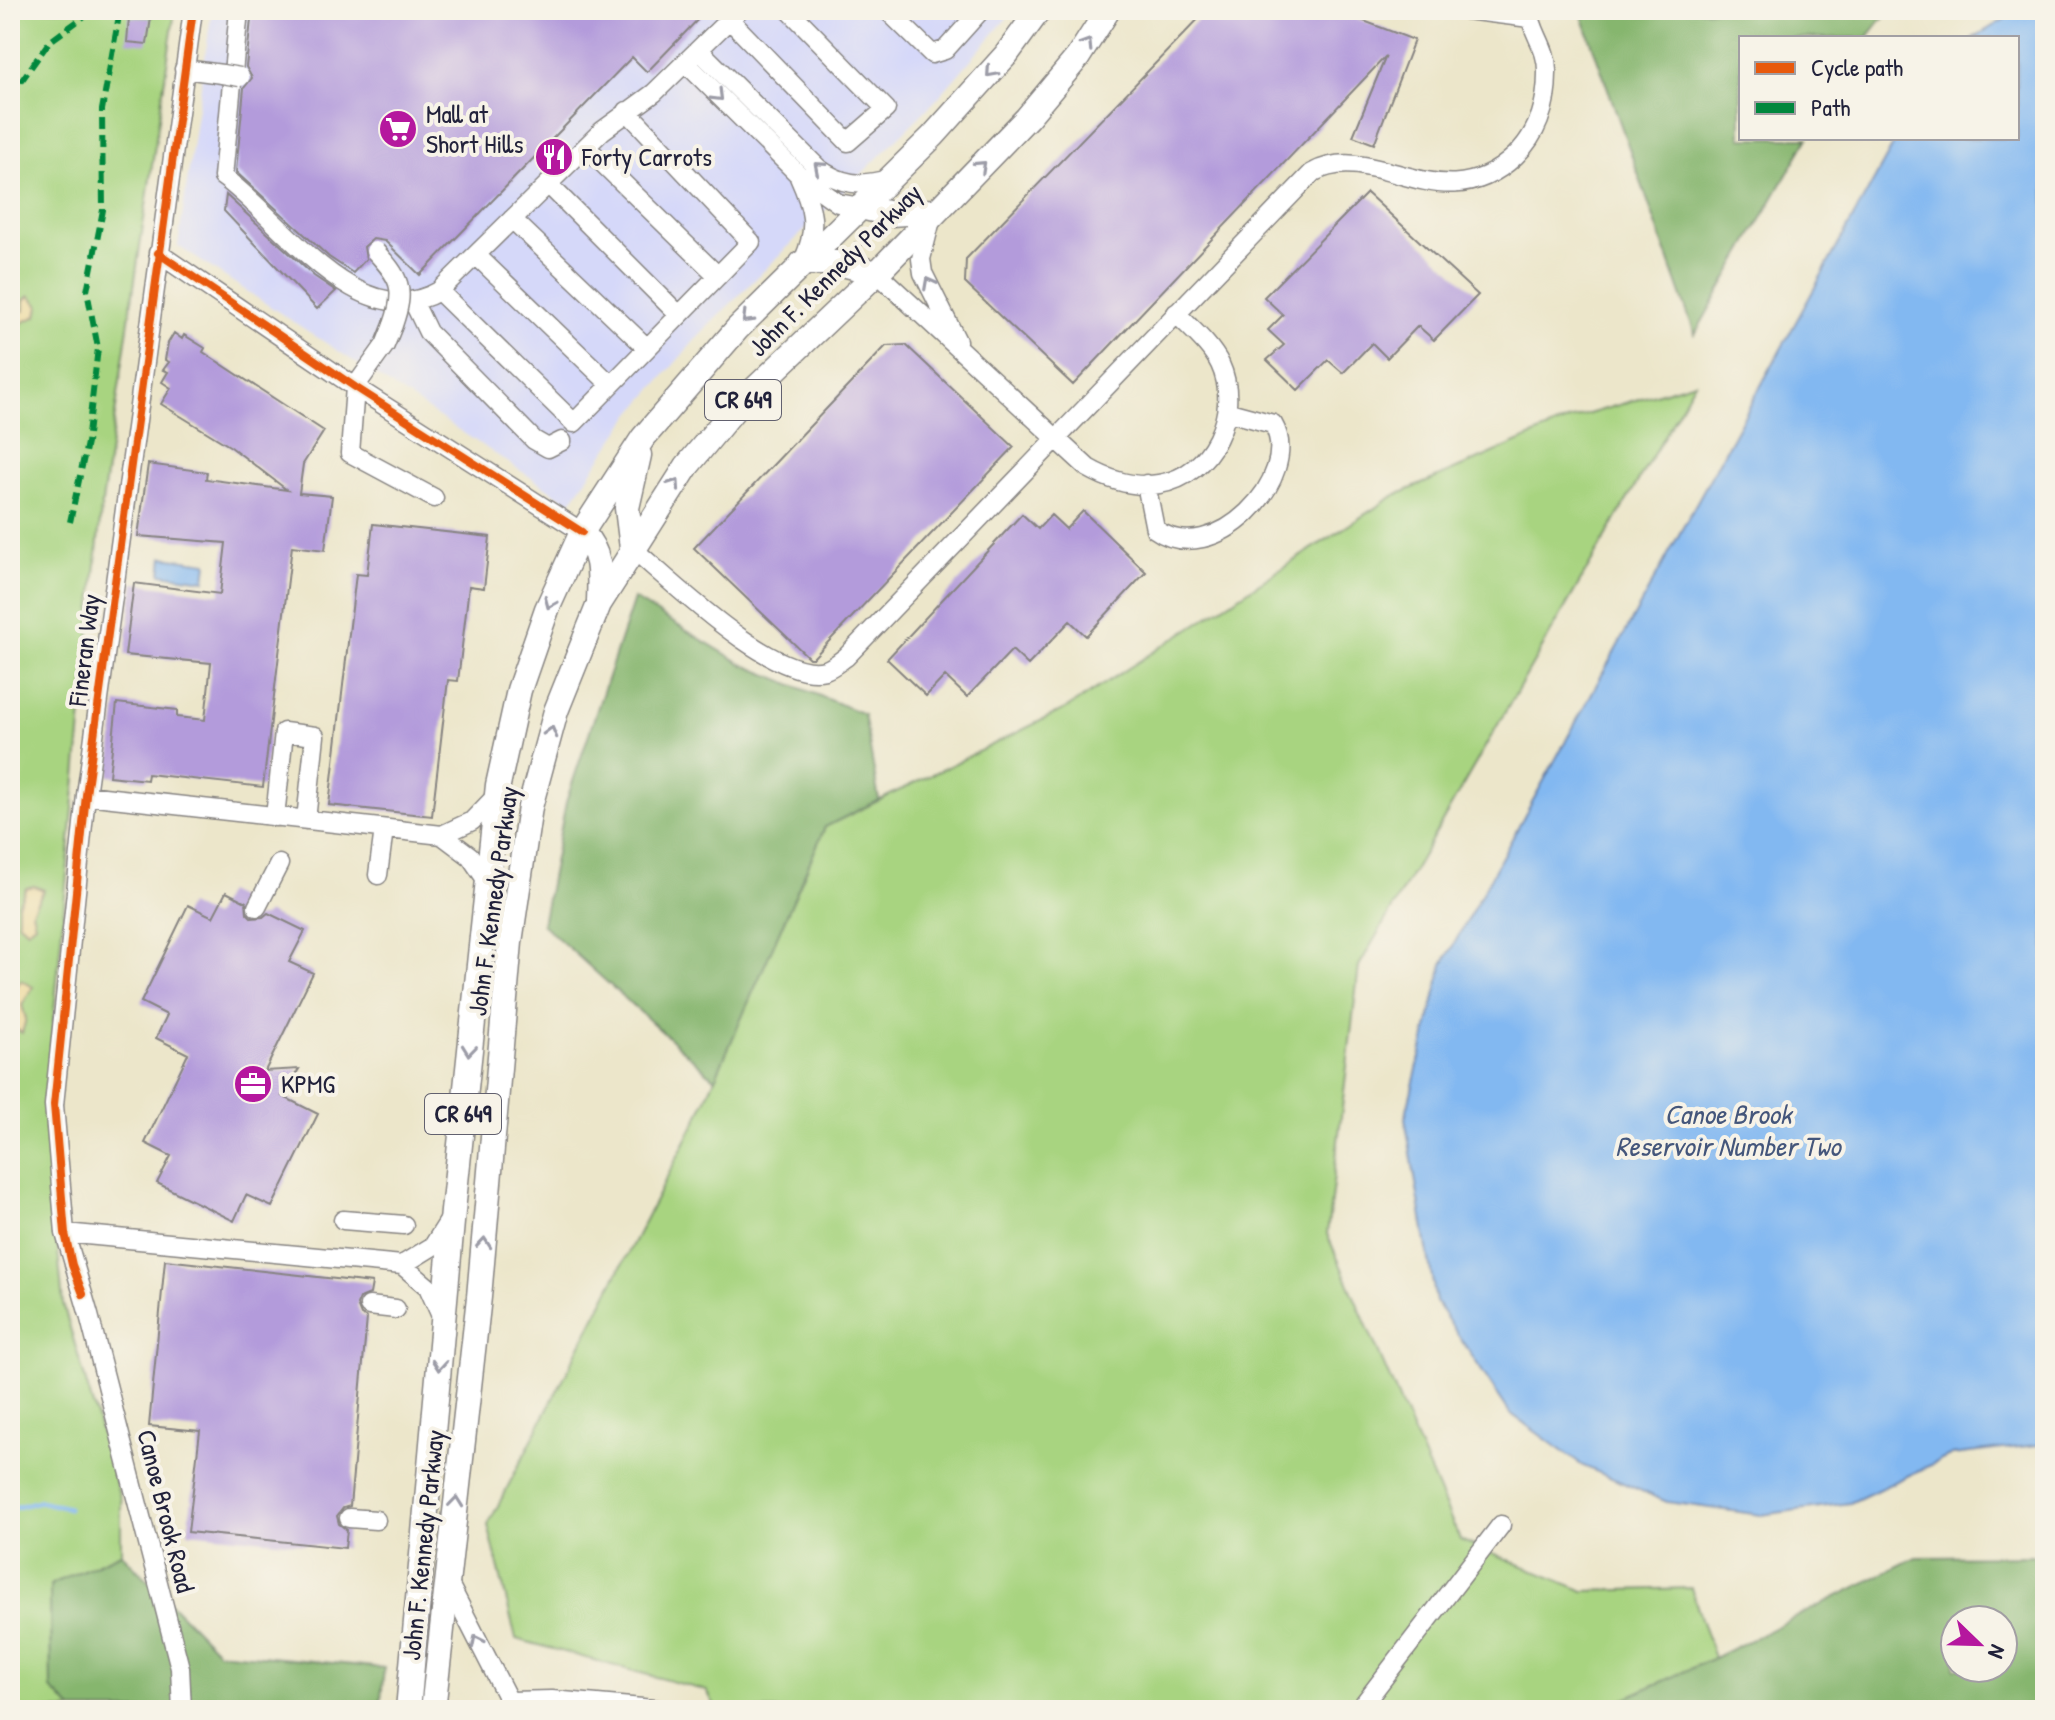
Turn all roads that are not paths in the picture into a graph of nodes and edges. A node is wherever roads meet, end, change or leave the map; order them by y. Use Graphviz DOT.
graph roads {
  1 [pos="193,10"];
  2 [pos="239,10"];
  3 [pos="789,10"];
  4 [pos="887,10"];
  5 [pos="981,10"];
  6 [pos="1039,10"];
  7 [pos="1108,10"];
  8 [pos="1466,10"];
  9 [pos="1529,14"];
  10 [pos="734,15"];
  11 [pos="693,57"];
  12 [pos="184,69"];
  13 [pos="231,75"];
  14 [pos="627,111"];
  15 [pos="586,147"];
  16 [pos="798,174"];
  17 [pos="891,178"];
  18 [pos="548,184"];
  19 [pos="861,207"];
  20 [pos="933,211"];
  21 [pos="512,219"];
  22 [pos="375,251"];
  23 [pos="158,253"];
  24 [pos="476,255"];
  25 [pos="802,263"];
  26 [pos="877,273"];
  27 [pos="718,276"];
  28 [pos="439,291"];
  29 [pos="414,303"];
  30 [pos="1176,313"];
  31 [pos="679,315"];
  32 [pos="647,348"];
  33 [pos="961,351"];
  34 [pos="611,385"];
  35 [pos="355,387"];
  36 [pos="1229,412"];
  37 [pos="1056,437"];
  38 [pos="643,438"];
  39 [pos="562,441"];
  40 [pos="1146,484"];
  41 [pos="434,498"];
  42 [pos="582,532"];
  43 [pos="632,548"];
  44 [pos="599,604"];
  45 [pos="86,795"];
  46 [pos="497,795"];
  47 [pos="275,817"];
  48 [pos="306,820"];
  49 [pos="384,829"];
  50 [pos="442,835"];
  51 [pos="279,864"];
  52 [pos="378,875"];
  53 [pos="487,881"];
  54 [pos="257,907"];
  55 [pos="453,1211"];
  56 [pos="343,1220"];
  57 [pos="404,1225"];
  58 [pos="65,1233"];
  59 [pos="296,1255"];
  60 [pos="402,1265"];
  61 [pos="294,1274"];
  62 [pos="83,1294"];
  63 [pos="369,1306"];
  64 [pos="396,1309"];
  65 [pos="443,1323"];
  66 [pos="349,1518"];
  67 [pos="376,1520"];
  68 [pos="1501,1525"];
  69 [pos="447,1579"];
  70 [pos="508,1705"];
  71 [pos="182,1710"];
  72 [pos="408,1710"];
  73 [pos="433,1710"];
  74 [pos="665,1710"];
  75 [pos="1359,1710"];
  1 -- 12 [label="street, Fineran Way"];
  2 -- 29 [label="street"];
  3 -- 10 [label="street"];
  4 -- 5 [label="street"];
  6 -- 17 [label="main road, John F. Kennedy Parkway / CR 649, one-way"];
  20 -- 7 [label="main road, John F. Kennedy Parkway / CR 649, one-way"];
  8 -- 9 [label="street"];
  9 -- 30 [label="street"];
  10 -- 11 [label="street"];
  11 -- 14 [label="street"];
  11 -- 16 [label="street, one-way"];
  17 -- 11 [label="street, one-way"];
  12 -- 13 [label="street"];
  12 -- 23 [label="street, Fineran Way"];
  14 -- 15 [label="street"];
  14 -- 27 [label="street"];
  15 -- 18 [label="street"];
  15 -- 27 [label="street"];
  16 -- 19 [label="street"];
  16 -- 25 [label="street"];
  17 -- 19 [label="main road, John F. Kennedy Parkway / CR 649"];
  18 -- 21 [label="street"];
  18 -- 31 [label="street"];
  19 -- 20 [label="main road"];
  19 -- 25 [label="main road, John F. Kennedy Parkway / CR 649"];
  20 -- 26 [label="main road, John F. Kennedy Parkway / CR 649"];
  33 -- 20 [label="street, one-way"];
  21 -- 24 [label="street"];
  21 -- 32 [label="street"];
  22 -- 35 [label="street, bridge"];
  23 -- 35 [label="street"];
  23 -- 45 [label="street, Fineran Way"];
  24 -- 28 [label="street"];
  24 -- 34 [label="street"];
  25 -- 26 [label="main road"];
  25 -- 38 [label="main road, John F. Kennedy Parkway / CR 649, one-way"];
  26 -- 33 [label="street"];
  43 -- 26 [label="main road, John F. Kennedy Parkway / CR 649, one-way"];
  27 -- 31 [label="street"];
  28 -- 29 [label="street"];
  28 -- 34 [label="street"];
  29 -- 39 [label="street"];
  30 -- 36 [label="street"];
  30 -- 37 [label="street"];
  31 -- 32 [label="street"];
  32 -- 34 [label="street"];
  33 -- 37 [label="street"];
  35 -- 41 [label="street"];
  35 -- 42 [label="street"];
  36 -- 40 [label="street"];
  36 -- 40 [label="street"];
  37 -- 40 [label="street"];
  37 -- 43 [label="street"];
  38 -- 42 [label="main road, John F. Kennedy Parkway / CR 649"];
  38 -- 43 [label="main road"];
  42 -- 44 [label="main road"];
  42 -- 46 [label="main road, John F. Kennedy Parkway / CR 649, one-way"];
  43 -- 44 [label="main road, John F. Kennedy Parkway / CR 649"];
  69 -- 44 [label="main road, John F. Kennedy Parkway / CR 649, one-way"];
  45 -- 47 [label="street"];
  45 -- 58 [label="street, Fineran Way"];
  46 -- 50 [label="street"];
  46 -- 53 [label="main road, John F. Kennedy Parkway / CR 649"];
  47 -- 48 [label="street"];
  47 -- 48 [label="street"];
  48 -- 49 [label="street"];
  49 -- 50 [label="street"];
  49 -- 52 [label="street"];
  50 -- 53 [label="street"];
  51 -- 54 [label="street"];
  53 -- 55 [label="main road, John F. Kennedy Parkway / CR 649, one-way"];
  55 -- 60 [label="street"];
  55 -- 65 [label="main road, John F. Kennedy Parkway / CR 649"];
  56 -- 57 [label="street"];
  58 -- 59 [label="street"];
  58 -- 62 [label="street, Fineran Way"];
  59 -- 60 [label="street"];
  59 -- 61 [label="street"];
  60 -- 65 [label="street"];
  62 -- 71 [label="street, Canoe Brook Road"];
  63 -- 64 [label="street"];
  65 -- 72 [label="main road, John F. Kennedy Parkway / CR 649, one-way"];
  66 -- 67 [label="street"];
  68 -- 75 [label="street"];
  70 -- 69 [label="street, one-way"];
  69 -- 73 [label="main road, John F. Kennedy Parkway / CR 649"];
  70 -- 74 [label="street"];
}
